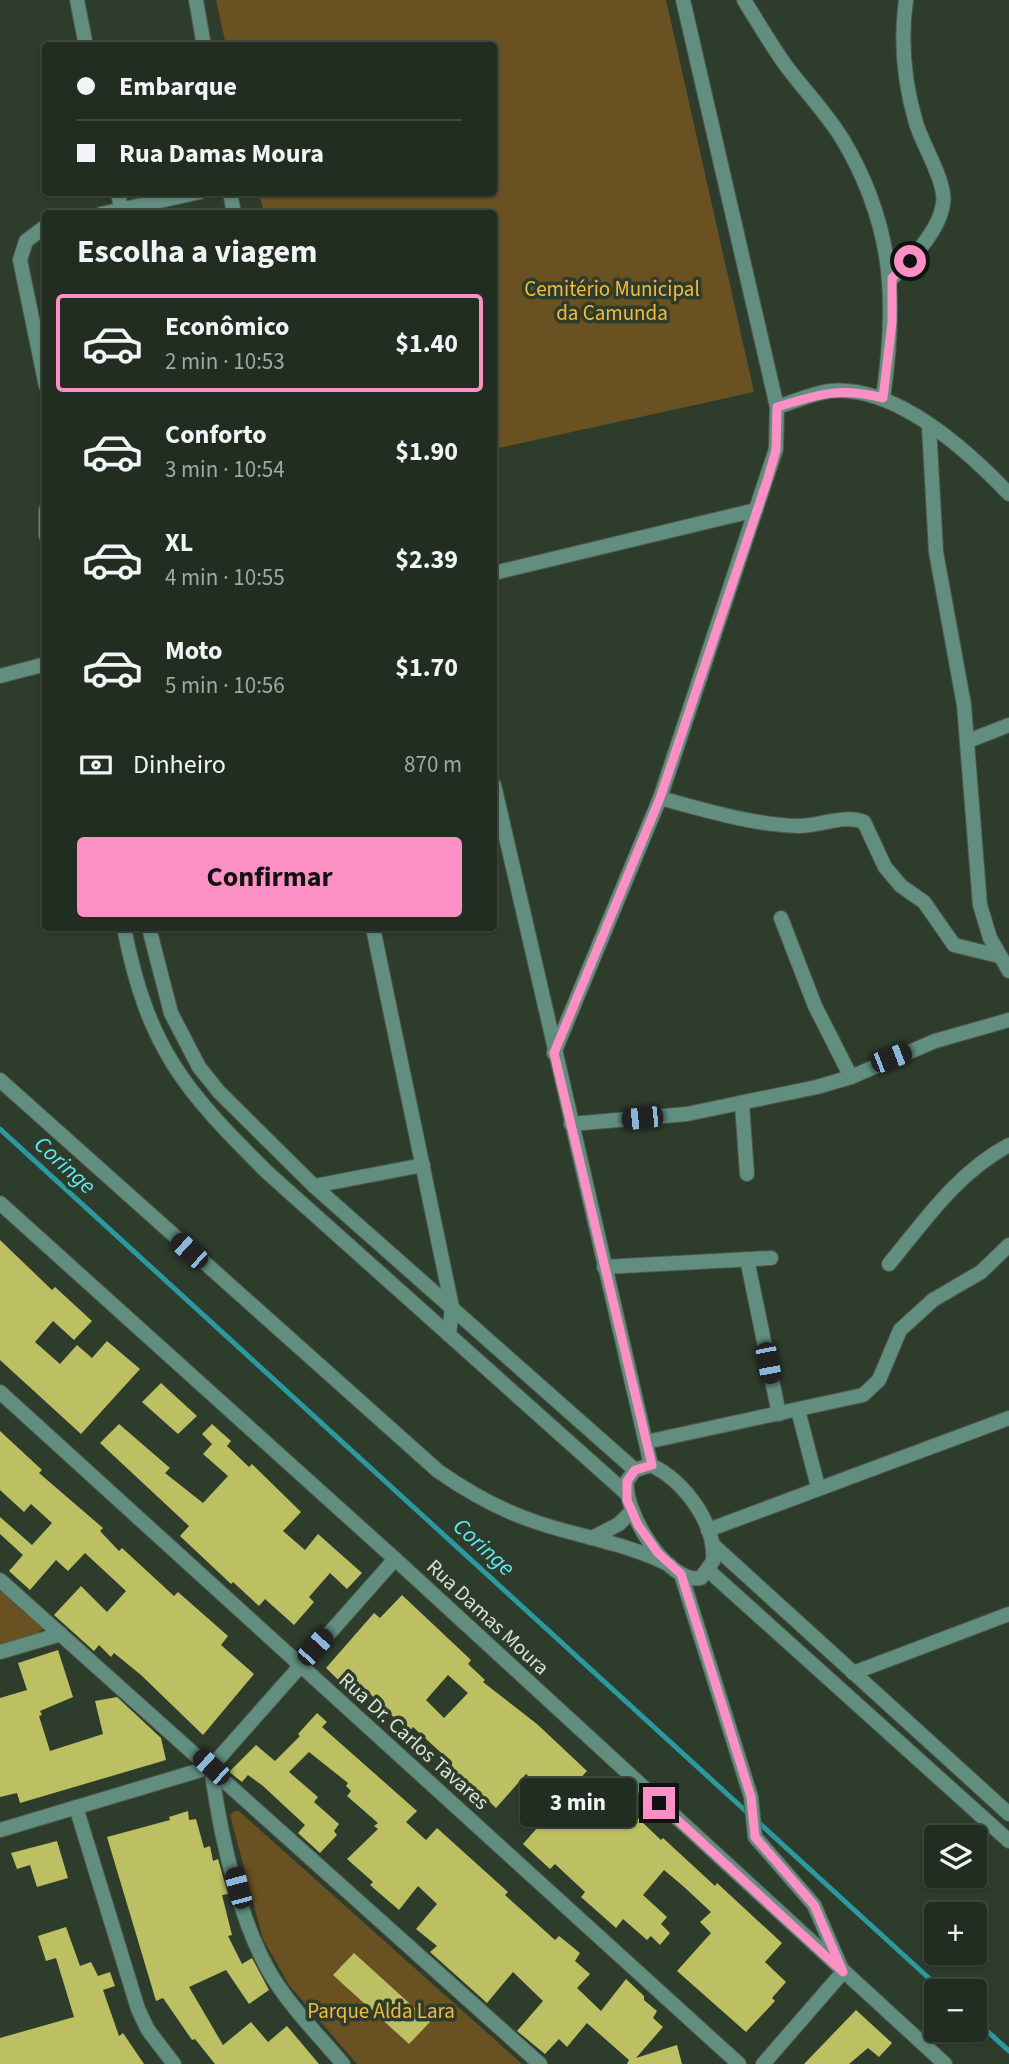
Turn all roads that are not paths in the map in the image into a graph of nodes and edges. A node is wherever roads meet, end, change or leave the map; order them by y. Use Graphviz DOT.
graph roads {
  1 [pos="77,0"];
  2 [pos="196,0"];
  3 [pos="683,0"];
  4 [pos="744,0"];
  5 [pos="905,0"];
  6 [pos="85,42"];
  7 [pos="203,42"];
  8 [pos="119,196"];
  9 [pos="181,196"];
  10 [pos="121,209"];
  11 [pos="117,210"];
  12 [pos="42,229"];
  13 [pos="892,278"];
  14 [pos="39,314"];
  15 [pos="42,345"];
  16 [pos="883,398"];
  17 [pos="777,407"];
  18 [pos="929,426"];
  19 [pos="1009,494"];
  20 [pos="756,510"];
  21 [pos="497,572"];
  22 [pos="42,665"];
  23 [pos="0,676"];
  24 [pos="1009,725"];
  25 [pos="968,741"];
  26 [pos="497,798"];
  27 [pos="660,798"];
  28 [pos="780,918"];
  29 [pos="125,931"];
  30 [pos="150,931"];
  31 [pos="374,931"];
  32 [pos="999,956"];
  33 [pos="1009,971"];
  34 [pos="1009,1020"];
  35 [pos="554,1053"];
  36 [pos="852,1077"];
  37 [pos="0,1080"];
  38 [pos="742,1104"];
  39 [pos="571,1124"];
  40 [pos="1009,1146"];
  41 [pos="423,1165"];
  42 [pos="747,1174"];
  43 [pos="314,1186"];
  44 [pos="0,1203"];
  45 [pos="1009,1245"];
  46 [pos="771,1258"];
  47 [pos="747,1259"];
  48 [pos="889,1264"];
  49 [pos="604,1267"];
  50 [pos="452,1307"];
  51 [pos="449,1335"];
  52 [pos="0,1392"];
  53 [pos="798,1410"];
  54 [pos="779,1414"];
  55 [pos="1009,1418"];
  56 [pos="646,1442"];
  57 [pos="652,1465"];
  58 [pos="635,1470"];
  59 [pos="818,1488"];
  60 [pos="626,1493"];
  61 [pos="631,1512"];
  62 [pos="710,1537"];
  63 [pos="592,1538"];
  64 [pos="395,1559"];
  65 [pos="676,1570"];
  66 [pos="709,1571"];
  67 [pos="0,1580"];
  68 [pos="1009,1614"];
  69 [pos="61,1634"];
  70 [pos="0,1652"];
  71 [pos="299,1664"];
  72 [pos="853,1673"];
  73 [pos="211,1767"];
  74 [pos="76,1807"];
  75 [pos="1009,1814"];
  76 [pos="0,1830"];
  77 [pos="1009,1841"];
  78 [pos="843,1972"];
  79 [pos="174,2064"];
  80 [pos="343,2064"];
  81 [pos="540,2064"];
  82 [pos="739,2064"];
  83 [pos="763,2064"];
  84 [pos="945,2064"];
  1 -- 6 [label="street"];
  2 -- 7 [label="street"];
  3 -- 17 [label="street"];
  4 -- 13 [label="street"];
  5 -- 13 [label="street"];
  8 -- 10 [label="street"];
  9 -- 10 [label="street"];
  10 -- 11 [label="street"];
  12 -- 14 [label="street"];
  13 -- 16 [label="street"];
  14 -- 15 [label="street"];
  16 -- 17 [label="street"];
  16 -- 18 [label="street"];
  17 -- 20 [label="street"];
  18 -- 19 [label="street"];
  18 -- 25 [label="street"];
  20 -- 21 [label="street"];
  20 -- 27 [label="street"];
  22 -- 23 [label="street"];
  24 -- 25 [label="street"];
  25 -- 32 [label="street"];
  26 -- 35 [label="street"];
  27 -- 32 [label="street"];
  27 -- 35 [label="street"];
  28 -- 36 [label="street"];
  29 -- 51 [label="street"];
  30 -- 43 [label="street"];
  31 -- 41 [label="street"];
  32 -- 33 [label="street"];
  34 -- 36 [label="street"];
  35 -- 39 [label="street"];
  36 -- 38 [label="street"];
  37 -- 63 [label="street"];
  38 -- 39 [label="street"];
  38 -- 42 [label="street"];
  39 -- 49 [label="street"];
  40 -- 48 [label="street"];
  41 -- 43 [label="street"];
  41 -- 50 [label="street"];
  43 -- 50 [label="street"];
  44 -- 64 [label="street, Rua Damas Moura"];
  45 -- 53 [label="street"];
  46 -- 47 [label="street"];
  47 -- 49 [label="street"];
  47 -- 54 [label="street"];
  49 -- 56 [label="street"];
  50 -- 51 [label="street"];
  50 -- 58 [label="street"];
  51 -- 60 [label="street"];
  52 -- 71 [label="street, Rua Dr. Carlos Tavares"];
  53 -- 54 [label="street"];
  53 -- 59 [label="street"];
  54 -- 56 [label="street"];
  55 -- 59 [label="street"];
  56 -- 57 [label="street"];
  57 -- 58 [label="street"];
  57 -- 62 [label="street"];
  58 -- 60 [label="street"];
  59 -- 62 [label="street"];
  60 -- 61 [label="street"];
  61 -- 63 [label="street"];
  61 -- 65 [label="street"];
  62 -- 66 [label="street"];
  62 -- 72 [label="street"];
  63 -- 65 [label="street"];
  64 -- 71 [label="street"];
  64 -- 78 [label="street, Rua Damas Moura"];
  65 -- 66 [label="street"];
  65 -- 78 [label="street"];
  66 -- 77 [label="street"];
  67 -- 69 [label="street"];
  68 -- 72 [label="street"];
  69 -- 70 [label="street"];
  69 -- 73 [label="street"];
  71 -- 73 [label="street"];
  71 -- 82 [label="street, Rua Dr. Carlos Tavares"];
  72 -- 75 [label="street"];
  73 -- 74 [label="street"];
  73 -- 80 [label="street"];
  73 -- 81 [label="street"];
  74 -- 76 [label="street"];
  74 -- 79 [label="street"];
  78 -- 83 [label="street"];
  78 -- 84 [label="street, Rua Damas Moura"];
}
